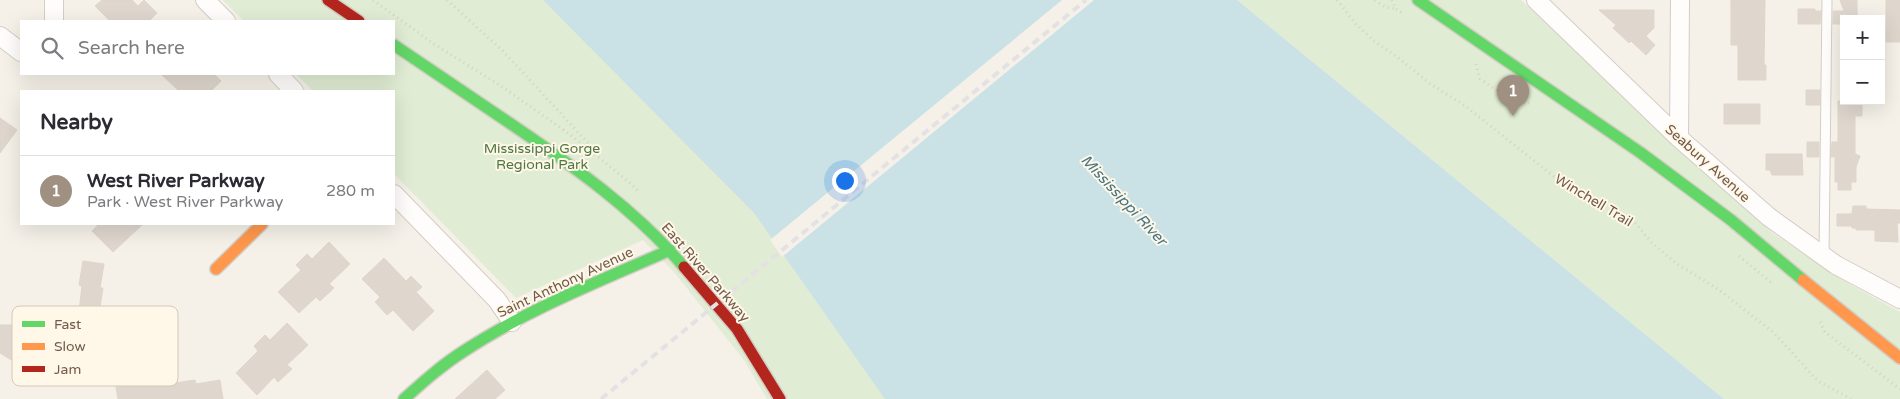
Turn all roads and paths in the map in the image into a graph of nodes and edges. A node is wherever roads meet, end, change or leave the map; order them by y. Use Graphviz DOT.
graph roads {
  1 [pos="54,0"];
  2 [pos="205,0"];
  3 [pos="328,0"];
  4 [pos="448,0"];
  5 [pos="1337,0"];
  6 [pos="1375,0"];
  7 [pos="1536,0"];
  8 [pos="1680,0"];
  9 [pos="1827,0"];
  10 [pos="1428,3"];
  11 [pos="1396,9"];
  12 [pos="54,20"];
  13 [pos="225,20"];
  14 [pos="358,20"];
  15 [pos="0,36"];
  16 [pos="395,46"];
  17 [pos="20,51"];
  18 [pos="1476,63"];
  19 [pos="279,75"];
  20 [pos="293,90"];
  21 [pos="1535,104"];
  22 [pos="1680,138"];
  23 [pos="608,165"];
  24 [pos="395,195"];
  25 [pos="261,225"];
  26 [pos="670,250"];
  27 [pos="1824,256"];
  28 [pos="216,269"];
  29 [pos="1900,299"];
  30 [pos="1819,319"];
  31 [pos="512,322"];
  32 [pos="1900,358"];
  33 [pos="1900,389"];
  34 [pos="404,399"];
  35 [pos="780,399"];
  36 [pos="1851,399"];
  1 -- 12 [label="street"];
  2 -- 13 [label="street"];
  3 -- 14 [label="street"];
  4 -- 23 [label="path"];
  5 -- 36 [label="path, Winchell Trail"];
  6 -- 11 [label="path"];
  7 -- 22 [label="street, Seabury Avenue"];
  8 -- 22 [label="street"];
  9 -- 27 [label="lane"];
  10 -- 32 [label="street"];
  15 -- 17 [label="street"];
  16 -- 26 [label="street, East River Parkway"];
  18 -- 21 [label="path"];
  19 -- 20 [label="street"];
  22 -- 27 [label="street, Seabury Avenue"];
  24 -- 31 [label="street"];
  25 -- 28 [label="street"];
  26 -- 31 [label="street, Saint Anthony Avenue"];
  26 -- 35 [label="street, East River Parkway"];
  27 -- 29 [label="street, Seabury Avenue"];
  30 -- 33 [label="path"];
  31 -- 34 [label="street, Saint Anthony Avenue"];
}
